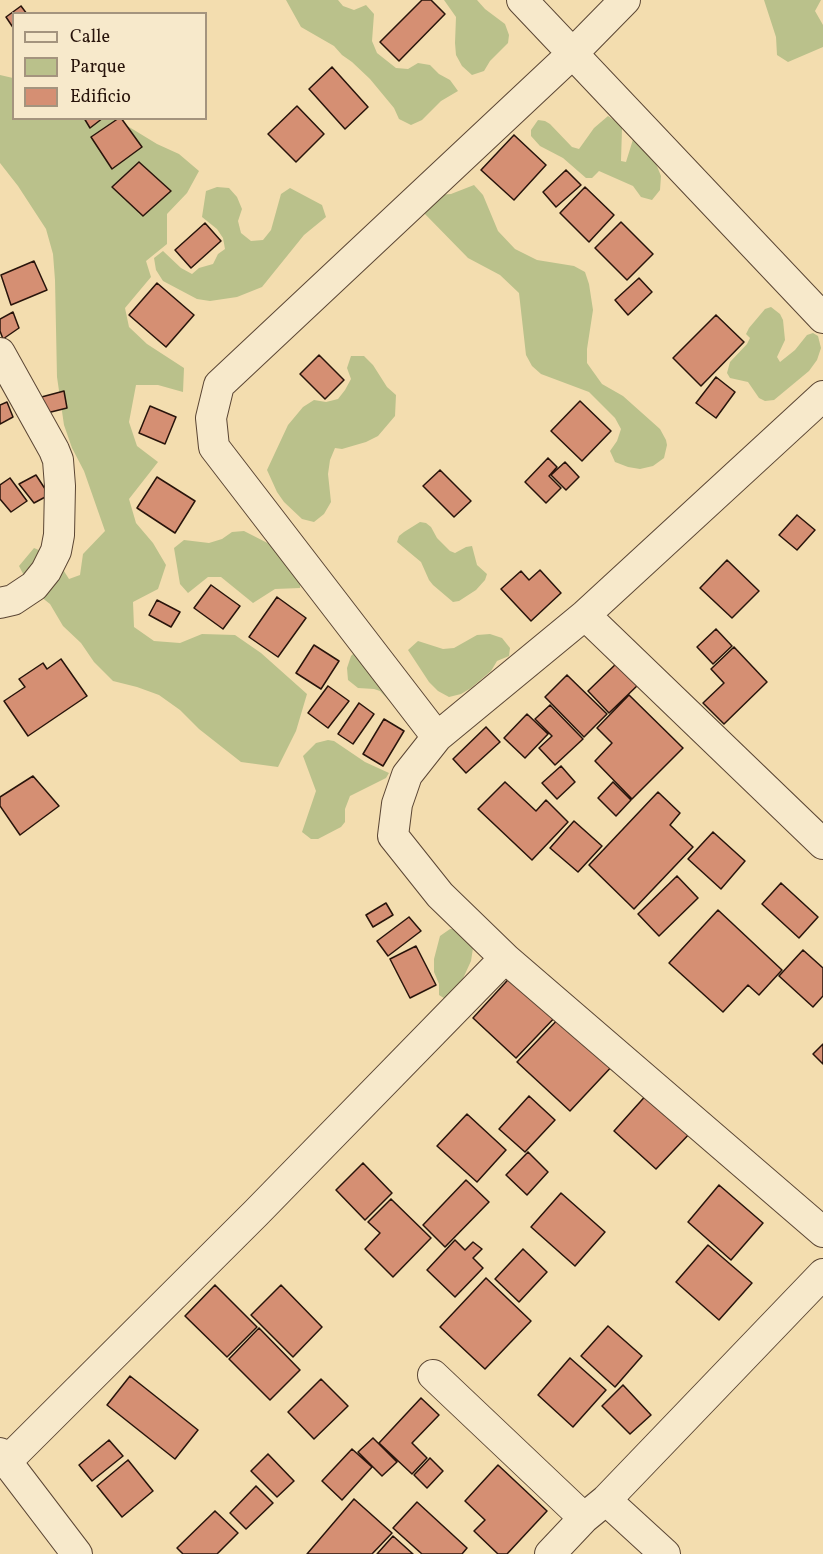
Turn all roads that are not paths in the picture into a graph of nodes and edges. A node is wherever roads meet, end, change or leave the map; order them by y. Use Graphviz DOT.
graph roads {
  1 [pos="522,0"];
  2 [pos="625,0"];
  3 [pos="572,54"];
  4 [pos="823,318"];
  5 [pos="0,353"];
  6 [pos="823,396"];
  7 [pos="0,603"];
  8 [pos="585,615"];
  9 [pos="437,737"];
  10 [pos="823,844"];
  11 [pos="505,958"];
  12 [pos="823,1232"];
  13 [pos="823,1274"];
  14 [pos="433,1375"];
  15 [pos="4,1457"];
  16 [pos="595,1509"];
  17 [pos="77,1554"];
  18 [pos="550,1554"];
  19 [pos="665,1554"];
  1 -- 3 [label="street"];
  2 -- 3 [label="street"];
  3 -- 4 [label="street"];
  3 -- 9 [label="street"];
  5 -- 7 [label="street"];
  6 -- 8 [label="street"];
  8 -- 9 [label="street"];
  8 -- 10 [label="street"];
  9 -- 11 [label="street"];
  11 -- 12 [label="street"];
  11 -- 15 [label="street"];
  13 -- 16 [label="street"];
  14 -- 16 [label="street"];
  15 -- 17 [label="street"];
  16 -- 18 [label="street"];
  16 -- 19 [label="street"];
}
